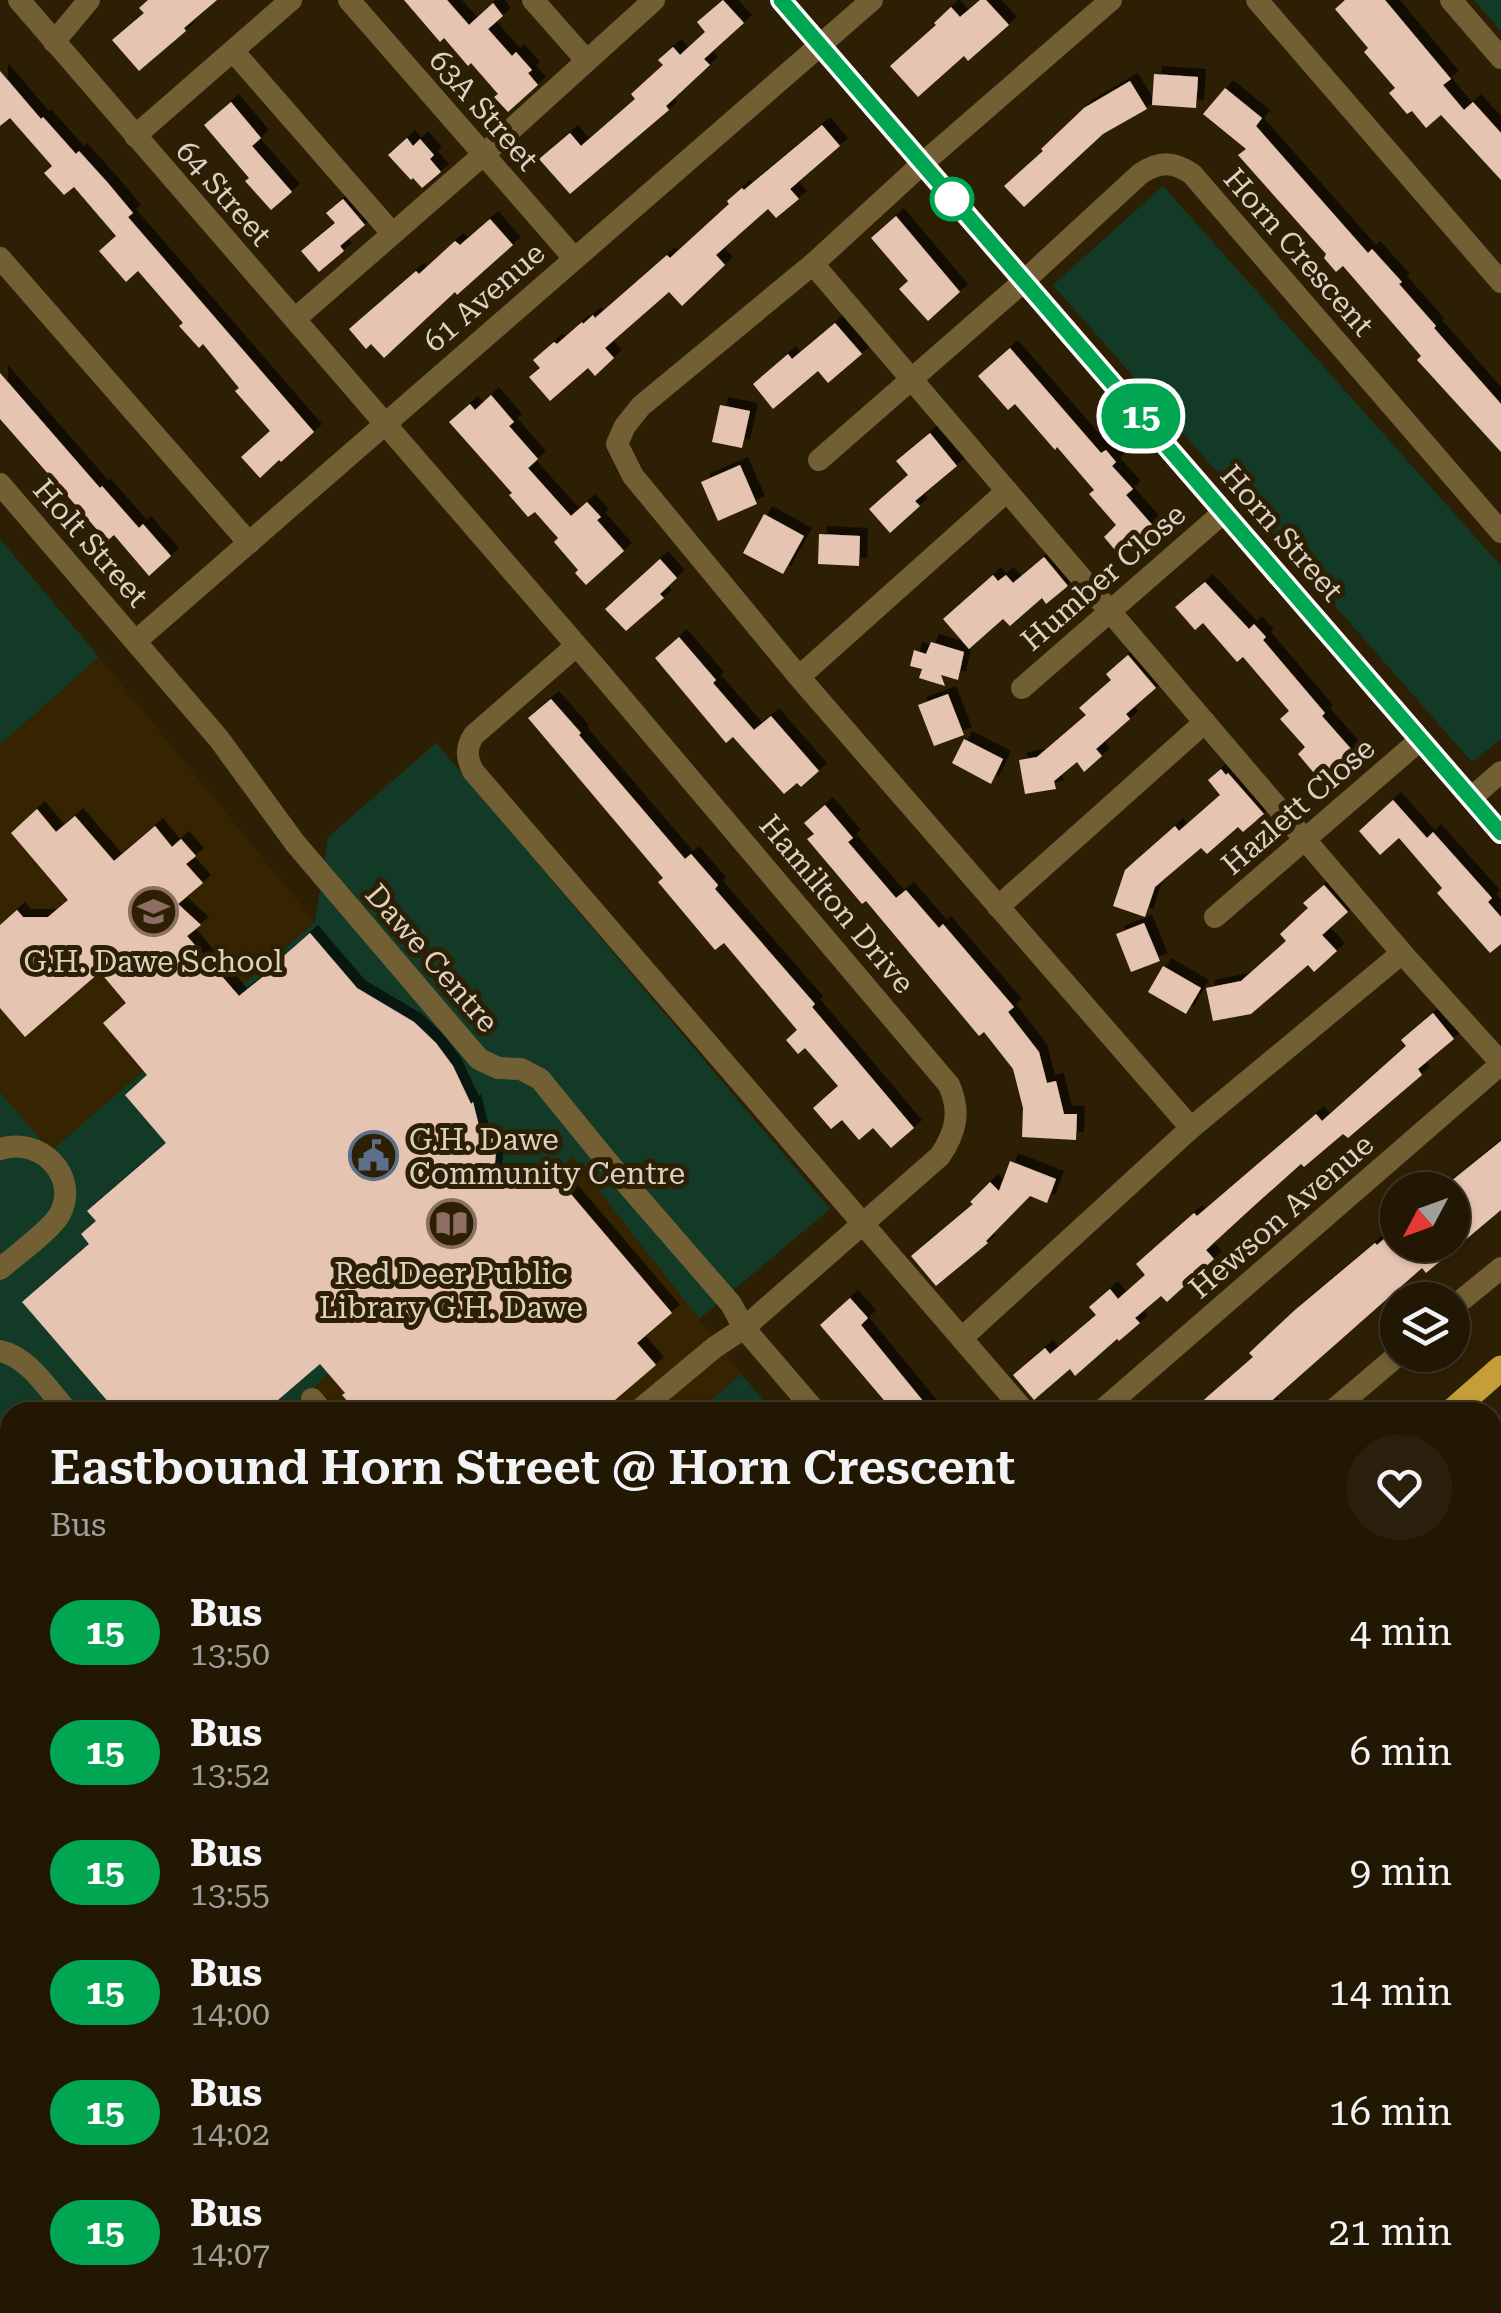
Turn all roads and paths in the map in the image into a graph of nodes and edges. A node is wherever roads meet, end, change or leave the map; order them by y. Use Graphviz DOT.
graph roads {
  1 [pos="18,0"];
  2 [pos="90,0"];
  3 [pos="290,0"];
  4 [pos="350,0"];
  5 [pos="533,0"];
  6 [pos="654,0"];
  7 [pos="781,0"];
  8 [pos="872,0"];
  9 [pos="1112,0"];
  10 [pos="1257,0"];
  11 [pos="1451,0"];
  12 [pos="54,42"];
  13 [pos="820,45"];
  14 [pos="234,50"];
  15 [pos="1501,58"];
  16 [pos="586,60"];
  17 [pos="135,136"];
  18 [pos="483,154"];
  19 [pos="922,164"];
  20 [pos="392,233"];
  21 [pos="0,258"];
  22 [pos="574,258"];
  23 [pos="813,264"];
  24 [pos="1024,281"];
  25 [pos="1501,282"];
  26 [pos="294,320"];
  27 [pos="910,379"];
  28 [pos="385,424"];
  29 [pos="819,460"];
  30 [pos="0,484"];
  31 [pos="1007,491"];
  32 [pos="1224,512"];
  33 [pos="1501,532"];
  34 [pos="249,543"];
  35 [pos="1110,611"];
  36 [pos="136,641"];
  37 [pos="576,646"];
  38 [pos="800,677"];
  39 [pos="1022,688"];
  40 [pos="1205,722"];
  41 [pos="1420,740"];
  42 [pos="1501,772"];
  43 [pos="1470,798"];
  44 [pos="1501,833"];
  45 [pos="1306,838"];
  46 [pos="998,907"];
  47 [pos="1215,917"];
  48 [pos="1402,953"];
  49 [pos="1501,1064"];
  50 [pos="1190,1128"];
  51 [pos="0,1149"];
  52 [pos="863,1224"];
  53 [pos="0,1268"];
  54 [pos="1501,1268"];
  55 [pos="1470,1293"];
  56 [pos="744,1328"];
  57 [pos="962,1338"];
  58 [pos="0,1351"];
  59 [pos="1501,1368"];
  60 [pos="1380,1370"];
  61 [pos="59,1402"];
  62 [pos="649,1402"];
  63 [pos="807,1402"];
  64 [pos="1016,1402"];
  65 [pos="1112,1402"];
  66 [pos="1343,1402"];
  67 [pos="1462,1402"];
  1 -- 12 [label="street, 64 Street"];
  2 -- 12 [label="street"];
  3 -- 14 [label="street"];
  4 -- 18 [label="street, 63A Street"];
  5 -- 16 [label="street"];
  6 -- 16 [label="street"];
  7 -- 13 [label="street, Horn Street"];
  8 -- 13 [label="street, 61 Avenue"];
  9 -- 19 [label="street"];
  10 -- 25 [label="street"];
  11 -- 15 [label="street"];
  12 -- 17 [label="street, 64 Street"];
  13 -- 19 [label="street, Horn Street"];
  13 -- 22 [label="street, 61 Avenue"];
  14 -- 17 [label="street"];
  14 -- 20 [label="street"];
  16 -- 18 [label="street"];
  17 -- 26 [label="street, 64 Street"];
  18 -- 20 [label="street"];
  18 -- 22 [label="street, 63A Street"];
  19 -- 23 [label="street"];
  19 -- 24 [label="street, Horn Street"];
  20 -- 26 [label="street"];
  21 -- 34 [label="street"];
  22 -- 28 [label="street, 61 Avenue"];
  23 -- 27 [label="street"];
  23 -- 38 [label="street"];
  24 -- 27 [label="street, Horn Crescent"];
  24 -- 32 [label="street, Horn Street"];
  24 -- 33 [label="street, Horn Crescent"];
  26 -- 28 [label="street, 64 Street"];
  27 -- 29 [label="street, Horn Crescent"];
  27 -- 31 [label="street"];
  28 -- 34 [label="street, 61 Avenue"];
  28 -- 37 [label="street, Hamilton Drive"];
  30 -- 36 [label="street, Holt Street"];
  31 -- 35 [label="street"];
  31 -- 38 [label="street"];
  32 -- 35 [label="street, Humber Close"];
  32 -- 41 [label="street, Horn Street"];
  34 -- 36 [label="street, 61 Avenue"];
  35 -- 39 [label="street, Humber Close"];
  35 -- 40 [label="street"];
  36 -- 56 [label="street, Dawe Centre"];
  37 -- 52 [label="street, Hamilton Drive"];
  37 -- 52 [label="street"];
  38 -- 46 [label="street"];
  40 -- 45 [label="street"];
  40 -- 46 [label="street"];
  41 -- 43 [label="street, Horn Street"];
  41 -- 45 [label="street, Hazlett Close"];
  42 -- 43 [label="street"];
  43 -- 44 [label="street, Horn Street"];
  45 -- 47 [label="street, Hazlett Close"];
  45 -- 48 [label="street"];
  46 -- 50 [label="street"];
  48 -- 49 [label="street"];
  48 -- 50 [label="street"];
  49 -- 65 [label="street, Hewson Avenue"];
  50 -- 57 [label="street"];
  51 -- 53 [label="street"];
  52 -- 56 [label="street, Hamilton Drive"];
  52 -- 57 [label="street"];
  54 -- 55 [label="street"];
  56 -- 62 [label="street, Hamilton Drive"];
  56 -- 63 [label="street"];
  57 -- 64 [label="street"];
  58 -- 61 [label="street"];
  59 -- 67 [label="main road"];
  60 -- 66 [label="street"];
}
